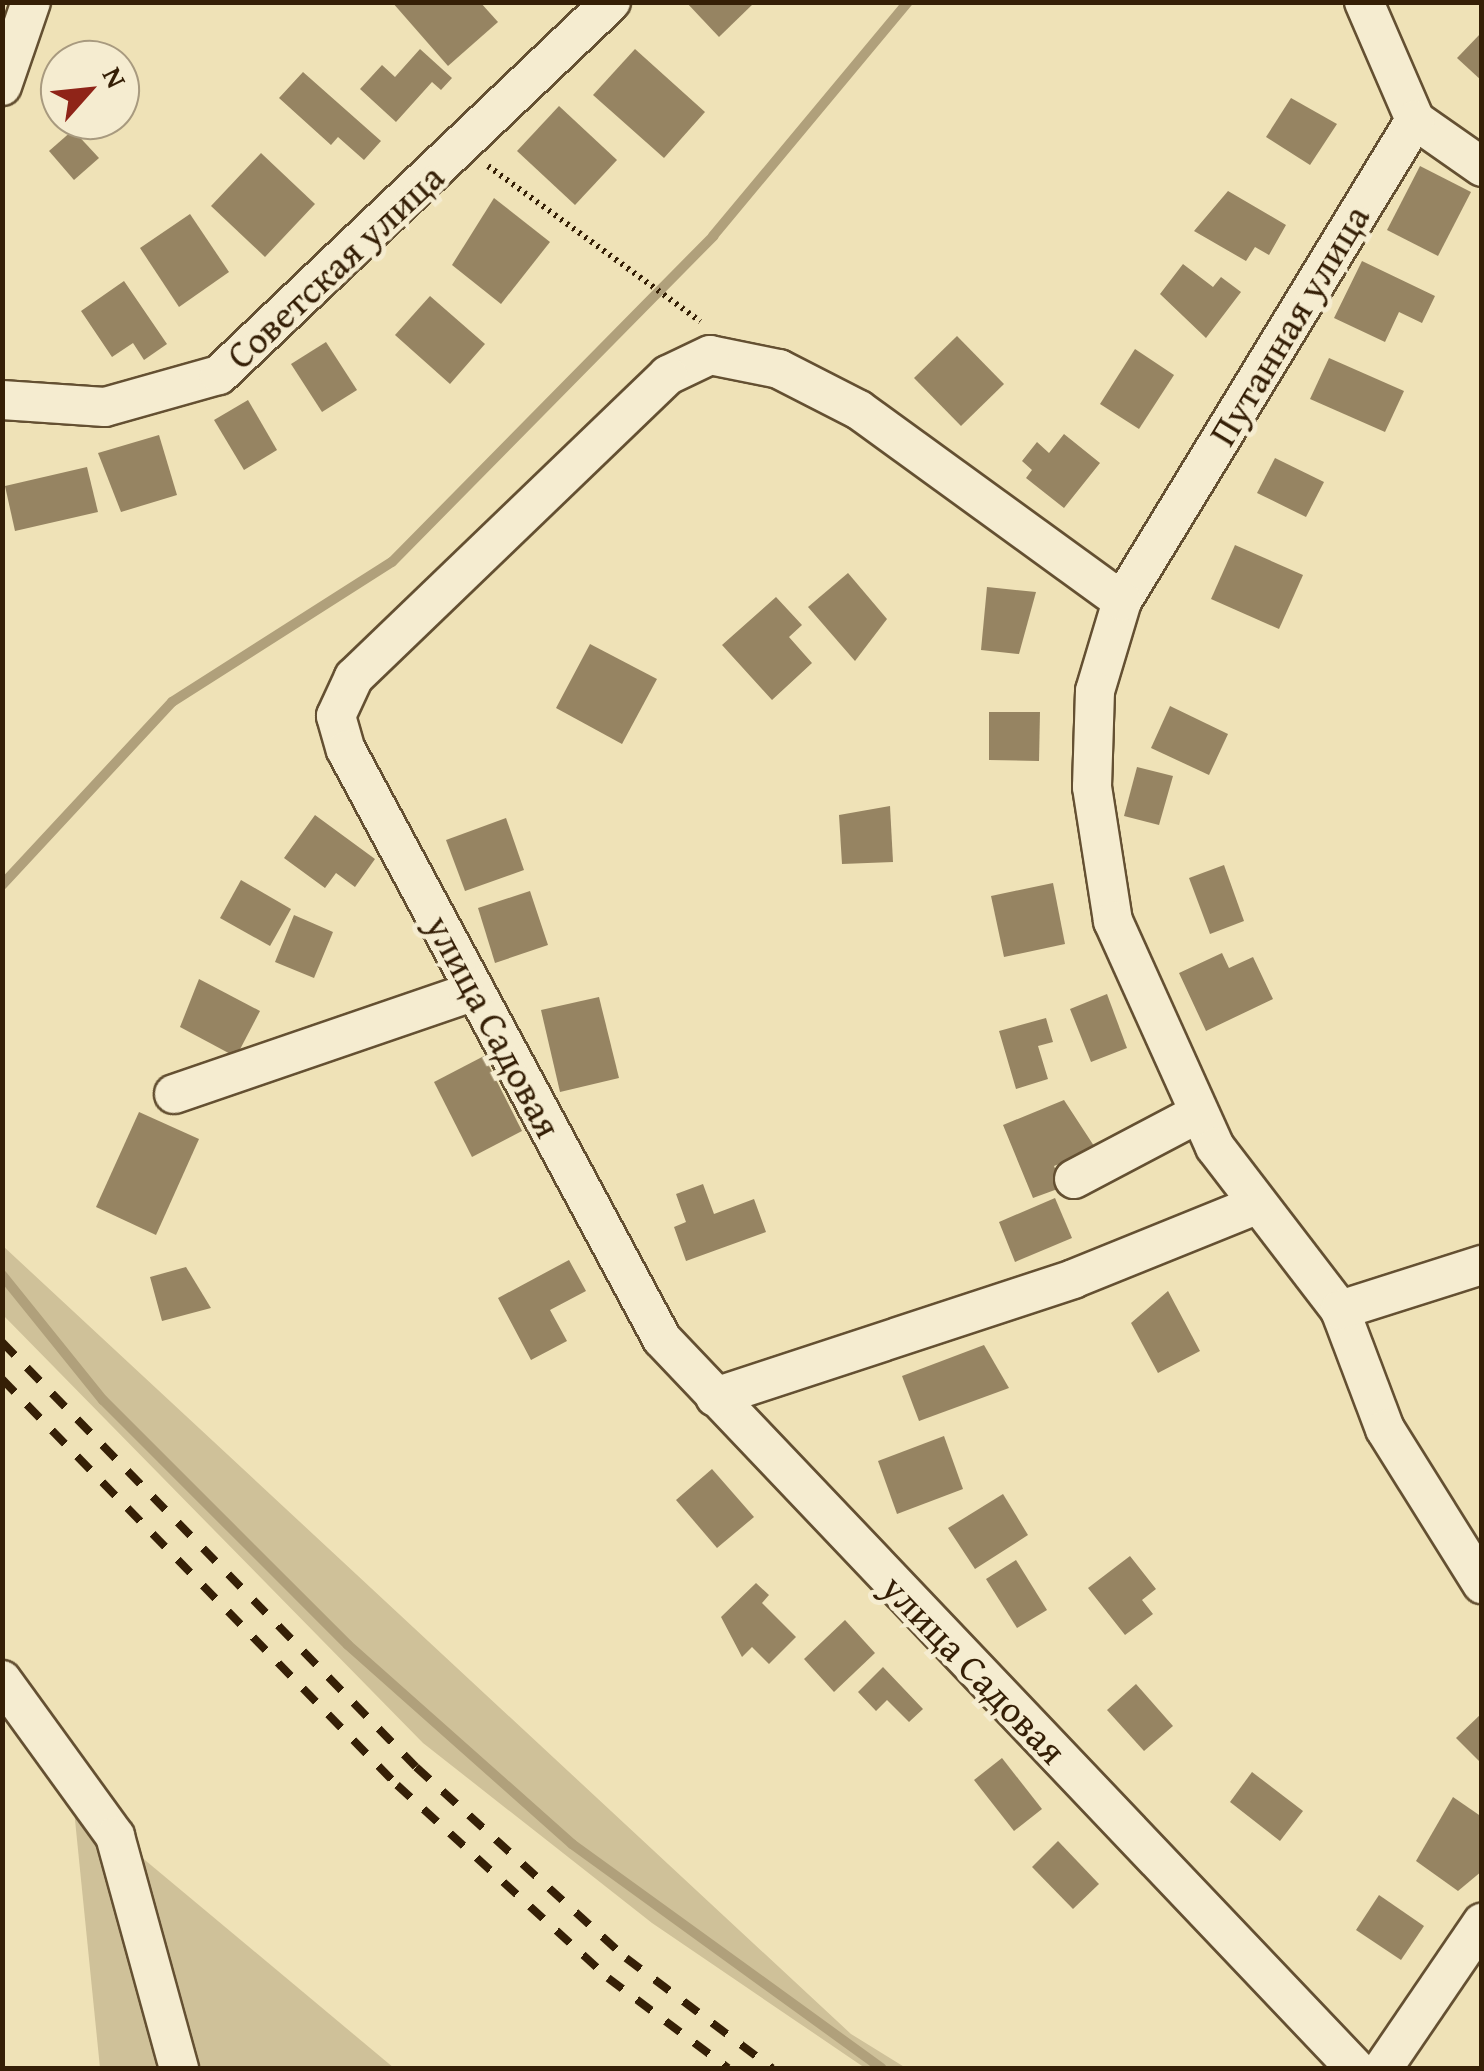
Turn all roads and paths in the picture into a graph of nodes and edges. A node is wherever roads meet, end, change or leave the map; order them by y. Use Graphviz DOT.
graph roads {
  1 [pos="31,2"];
  2 [pos="611,2"];
  3 [pos="1364,2"];
  4 [pos="2,86"];
  5 [pos="1416,120"];
  6 [pos="462,146"];
  7 [pos="1482,167"];
  8 [pos="712,330"];
  9 [pos="2,400"];
  10 [pos="1122,601"];
  11 [pos="475,991"];
  12 [pos="174,1094"];
  13 [pos="1200,1113"];
  14 [pos="1074,1178"];
  15 [pos="1254,1206"];
  16 [pos="1482,1265"];
  17 [pos="1340,1310"];
  18 [pos="715,1397"];
  19 [pos="1482,1584"];
  20 [pos="2,1680"];
  21 [pos="1482,1923"];
  22 [pos="179,2068"];
  23 [pos="1355,2068"];
  24 [pos="1383,2068"];
  1 -- 4 [label="street"];
  2 -- 6 [label="street, Советская улица"];
  3 -- 5 [label="street"];
  5 -- 7 [label="street"];
  5 -- 10 [label="street, Путанная улица"];
  6 -- 8 [label="path"];
  6 -- 9 [label="street, Советская улица"];
  10 -- 11 [label="street, улица Садовая"];
  10 -- 13 [label="street, Путанная улица"];
  11 -- 12 [label="street"];
  11 -- 18 [label="street, улица Садовая"];
  13 -- 14 [label="street"];
  13 -- 15 [label="street, Путанная улица"];
  15 -- 17 [label="street, Путанная улица"];
  15 -- 18 [label="street"];
  16 -- 17 [label="street"];
  17 -- 19 [label="street, Путанная улица"];
  18 -- 23 [label="street, улица Садовая"];
  20 -- 22 [label="street"];
  21 -- 24 [label="street"];
}
